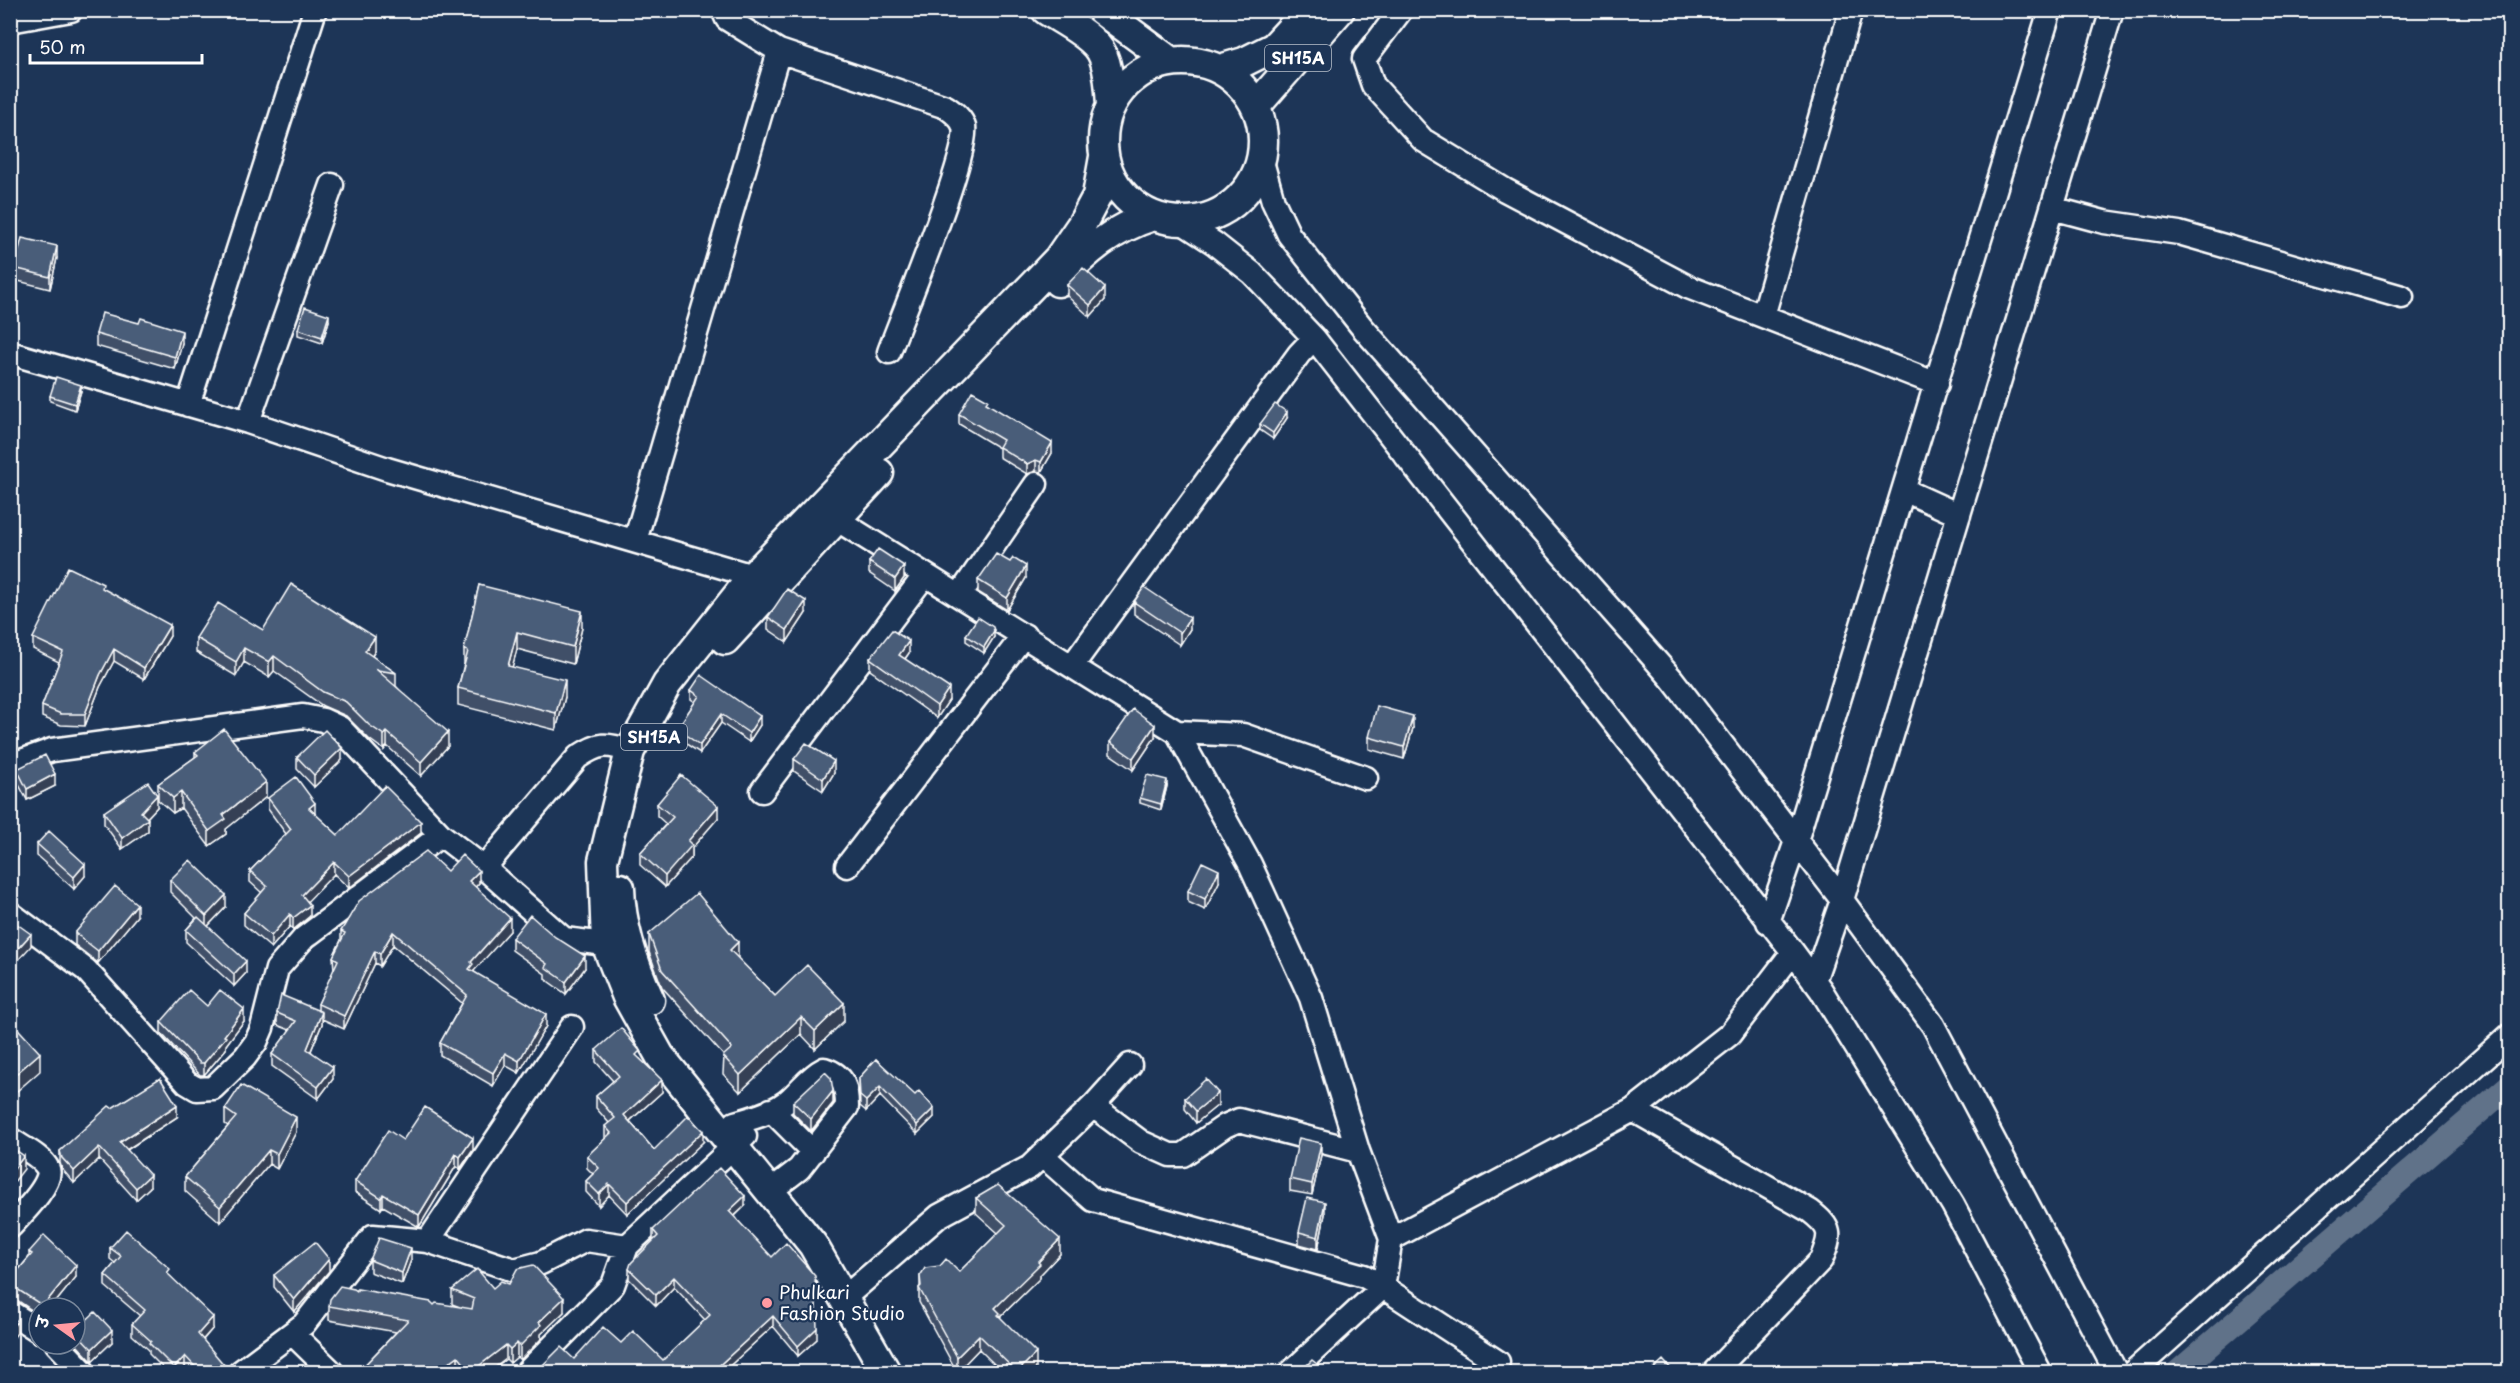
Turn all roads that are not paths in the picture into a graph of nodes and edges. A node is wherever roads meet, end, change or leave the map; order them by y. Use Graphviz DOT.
graph roads {
  1 [pos="71,10"];
  2 [pos="315,10"];
  3 [pos="723,10"];
  4 [pos="1046,10"];
  5 [pos="1101,10"];
  6 [pos="1308,10"];
  7 [pos="1340,10"];
  8 [pos="1401,10"];
  9 [pos="1851,10"];
  10 [pos="2050,10"];
  11 [pos="2112,10"];
  12 [pos="10,21"];
  13 [pos="779,51"];
  14 [pos="1170,61"];
  15 [pos="1220,69"];
  16 [pos="1110,106"];
  17 [pos="1256,106"];
  18 [pos="1104,157"];
  19 [pos="1261,158"];
  20 [pos="332,185"];
  21 [pos="2052,208"];
  22 [pos="1166,218"];
  23 [pos="2402,297"];
  24 [pos="1763,316"];
  25 [pos="1314,338"];
  26 [pos="889,352"];
  27 [pos="10,353"];
  28 [pos="1937,384"];
  29 [pos="188,405"];
  30 [pos="248,422"];
  31 [pos="911,425"];
  32 [pos="1036,484"];
  33 [pos="1904,490"];
  34 [pos="1959,515"];
  35 [pos="836,519"];
  36 [pos="635,541"];
  37 [pos="925,575"];
  38 [pos="753,576"];
  39 [pos="959,596"];
  40 [pos="1024,635"];
  41 [pos="1072,666"];
  42 [pos="1177,732"];
  43 [pos="630,751"];
  44 [pos="10,765"];
  45 [pos="1366,778"];
  46 [pos="762,791"];
  47 [pos="441,836"];
  48 [pos="1797,841"];
  49 [pos="847,866"];
  50 [pos="484,868"];
  51 [pos="1842,900"];
  52 [pos="10,913"];
  53 [pos="1768,922"];
  54 [pos="616,940"];
  55 [pos="1793,952"];
  56 [pos="1814,981"];
  57 [pos="572,1027"];
  58 [pos="2510,1035"];
  59 [pos="1130,1065"];
  60 [pos="1093,1106"];
  61 [pos="771,1110"];
  62 [pos="1633,1110"];
  63 [pos="738,1135"];
  64 [pos="10,1139"];
  65 [pos="1358,1151"];
  66 [pos="813,1152"];
  67 [pos="1042,1155"];
  68 [pos="782,1182"];
  69 [pos="10,1227"];
  70 [pos="1391,1239"];
  71 [pos="428,1241"];
  72 [pos="627,1246"];
  73 [pos="1383,1287"];
  74 [pos="850,1292"];
  75 [pos="10,1311"];
  76 [pos="27,1323"];
  77 [pos="292,1333"];
  78 [pos="69,1356"];
  79 [pos="1498,1362"];
  80 [pos="84,1372"];
  81 [pos="240,1372"];
  82 [pos="332,1372"];
  83 [pos="527,1372"];
  84 [pos="886,1372"];
  85 [pos="906,1372"];
  86 [pos="1291,1372"];
  87 [pos="1714,1372"];
  88 [pos="2040,1372"];
  89 [pos="2116,1372"];
  90 [pos="2133,1372"];
  1 -- 12 [label="street"];
  2 -- 29 [label="street"];
  3 -- 13 [label="street"];
  4 -- 16 [label="main road"];
  5 -- 14 [label="main road"];
  6 -- 15 [label="main road, SH15A"];
  7 -- 17 [label="main road, SH15A"];
  8 -- 24 [label="street"];
  9 -- 24 [label="street"];
  10 -- 28 [label="street"];
  11 -- 21 [label="street"];
  13 -- 26 [label="street"];
  13 -- 36 [label="street"];
  14 -- 15 [label="main road"];
  14 -- 16 [label="main road"];
  15 -- 17 [label="main road"];
  16 -- 18 [label="main road"];
  17 -- 19 [label="main road"];
  18 -- 22 [label="main road"];
  18 -- 31 [label="main road, SH15A"];
  19 -- 22 [label="main road"];
  19 -- 48 [label="street"];
  20 -- 30 [label="street"];
  21 -- 23 [label="street"];
  21 -- 34 [label="street"];
  22 -- 25 [label="street"];
  22 -- 31 [label="main road, SH15A"];
  24 -- 28 [label="street"];
  25 -- 41 [label="street"];
  25 -- 53 [label="street"];
  27 -- 29 [label="street"];
  28 -- 33 [label="street"];
  29 -- 30 [label="street"];
  30 -- 36 [label="street"];
  31 -- 35 [label="main road, SH15A"];
  31 -- 38 [label="main road, SH15A"];
  32 -- 39 [label="street"];
  33 -- 34 [label="street"];
  33 -- 48 [label="street"];
  34 -- 51 [label="street"];
  35 -- 37 [label="street"];
  35 -- 54 [label="main road, SH15A"];
  36 -- 38 [label="street"];
  37 -- 39 [label="street"];
  37 -- 46 [label="street"];
  38 -- 43 [label="main road, SH15A"];
  39 -- 40 [label="street"];
  40 -- 41 [label="street"];
  40 -- 49 [label="street"];
  41 -- 42 [label="street"];
  42 -- 45 [label="street"];
  42 -- 65 [label="street"];
  43 -- 50 [label="street"];
  43 -- 54 [label="main road, SH15A"];
  44 -- 47 [label="street"];
  47 -- 50 [label="street"];
  47 -- 52 [label="street"];
  48 -- 51 [label="street"];
  48 -- 53 [label="street"];
  50 -- 54 [label="street"];
  51 -- 56 [label="street"];
  51 -- 89 [label="street"];
  53 -- 55 [label="street"];
  54 -- 63 [label="main road, SH15A"];
  55 -- 56 [label="street"];
  55 -- 62 [label="street"];
  56 -- 88 [label="street"];
  57 -- 71 [label="street"];
  58 -- 90 [label="street"];
  59 -- 60 [label="street"];
  60 -- 65 [label="street"];
  60 -- 67 [label="street"];
  61 -- 63 [label="street"];
  61 -- 66 [label="street"];
  61 -- 66 [label="street"];
  62 -- 70 [label="street"];
  62 -- 87 [label="street"];
  63 -- 68 [label="main road, SH15A"];
  63 -- 72 [label="street"];
  63 -- 74 [label="main road, SH15A"];
  64 -- 69 [label="street"];
  65 -- 70 [label="street"];
  66 -- 68 [label="street"];
  67 -- 73 [label="street"];
  67 -- 74 [label="street"];
  68 -- 74 [label="main road, SH15A"];
  70 -- 73 [label="street"];
  71 -- 72 [label="street"];
  71 -- 77 [label="street"];
  72 -- 83 [label="street"];
  73 -- 79 [label="street"];
  73 -- 86 [label="street"];
  74 -- 84 [label="main road, SH15A"];
  74 -- 85 [label="main road, SH15A"];
  75 -- 76 [label="street"];
  77 -- 81 [label="street"];
  77 -- 82 [label="street"];
  78 -- 80 [label="street"];
}
